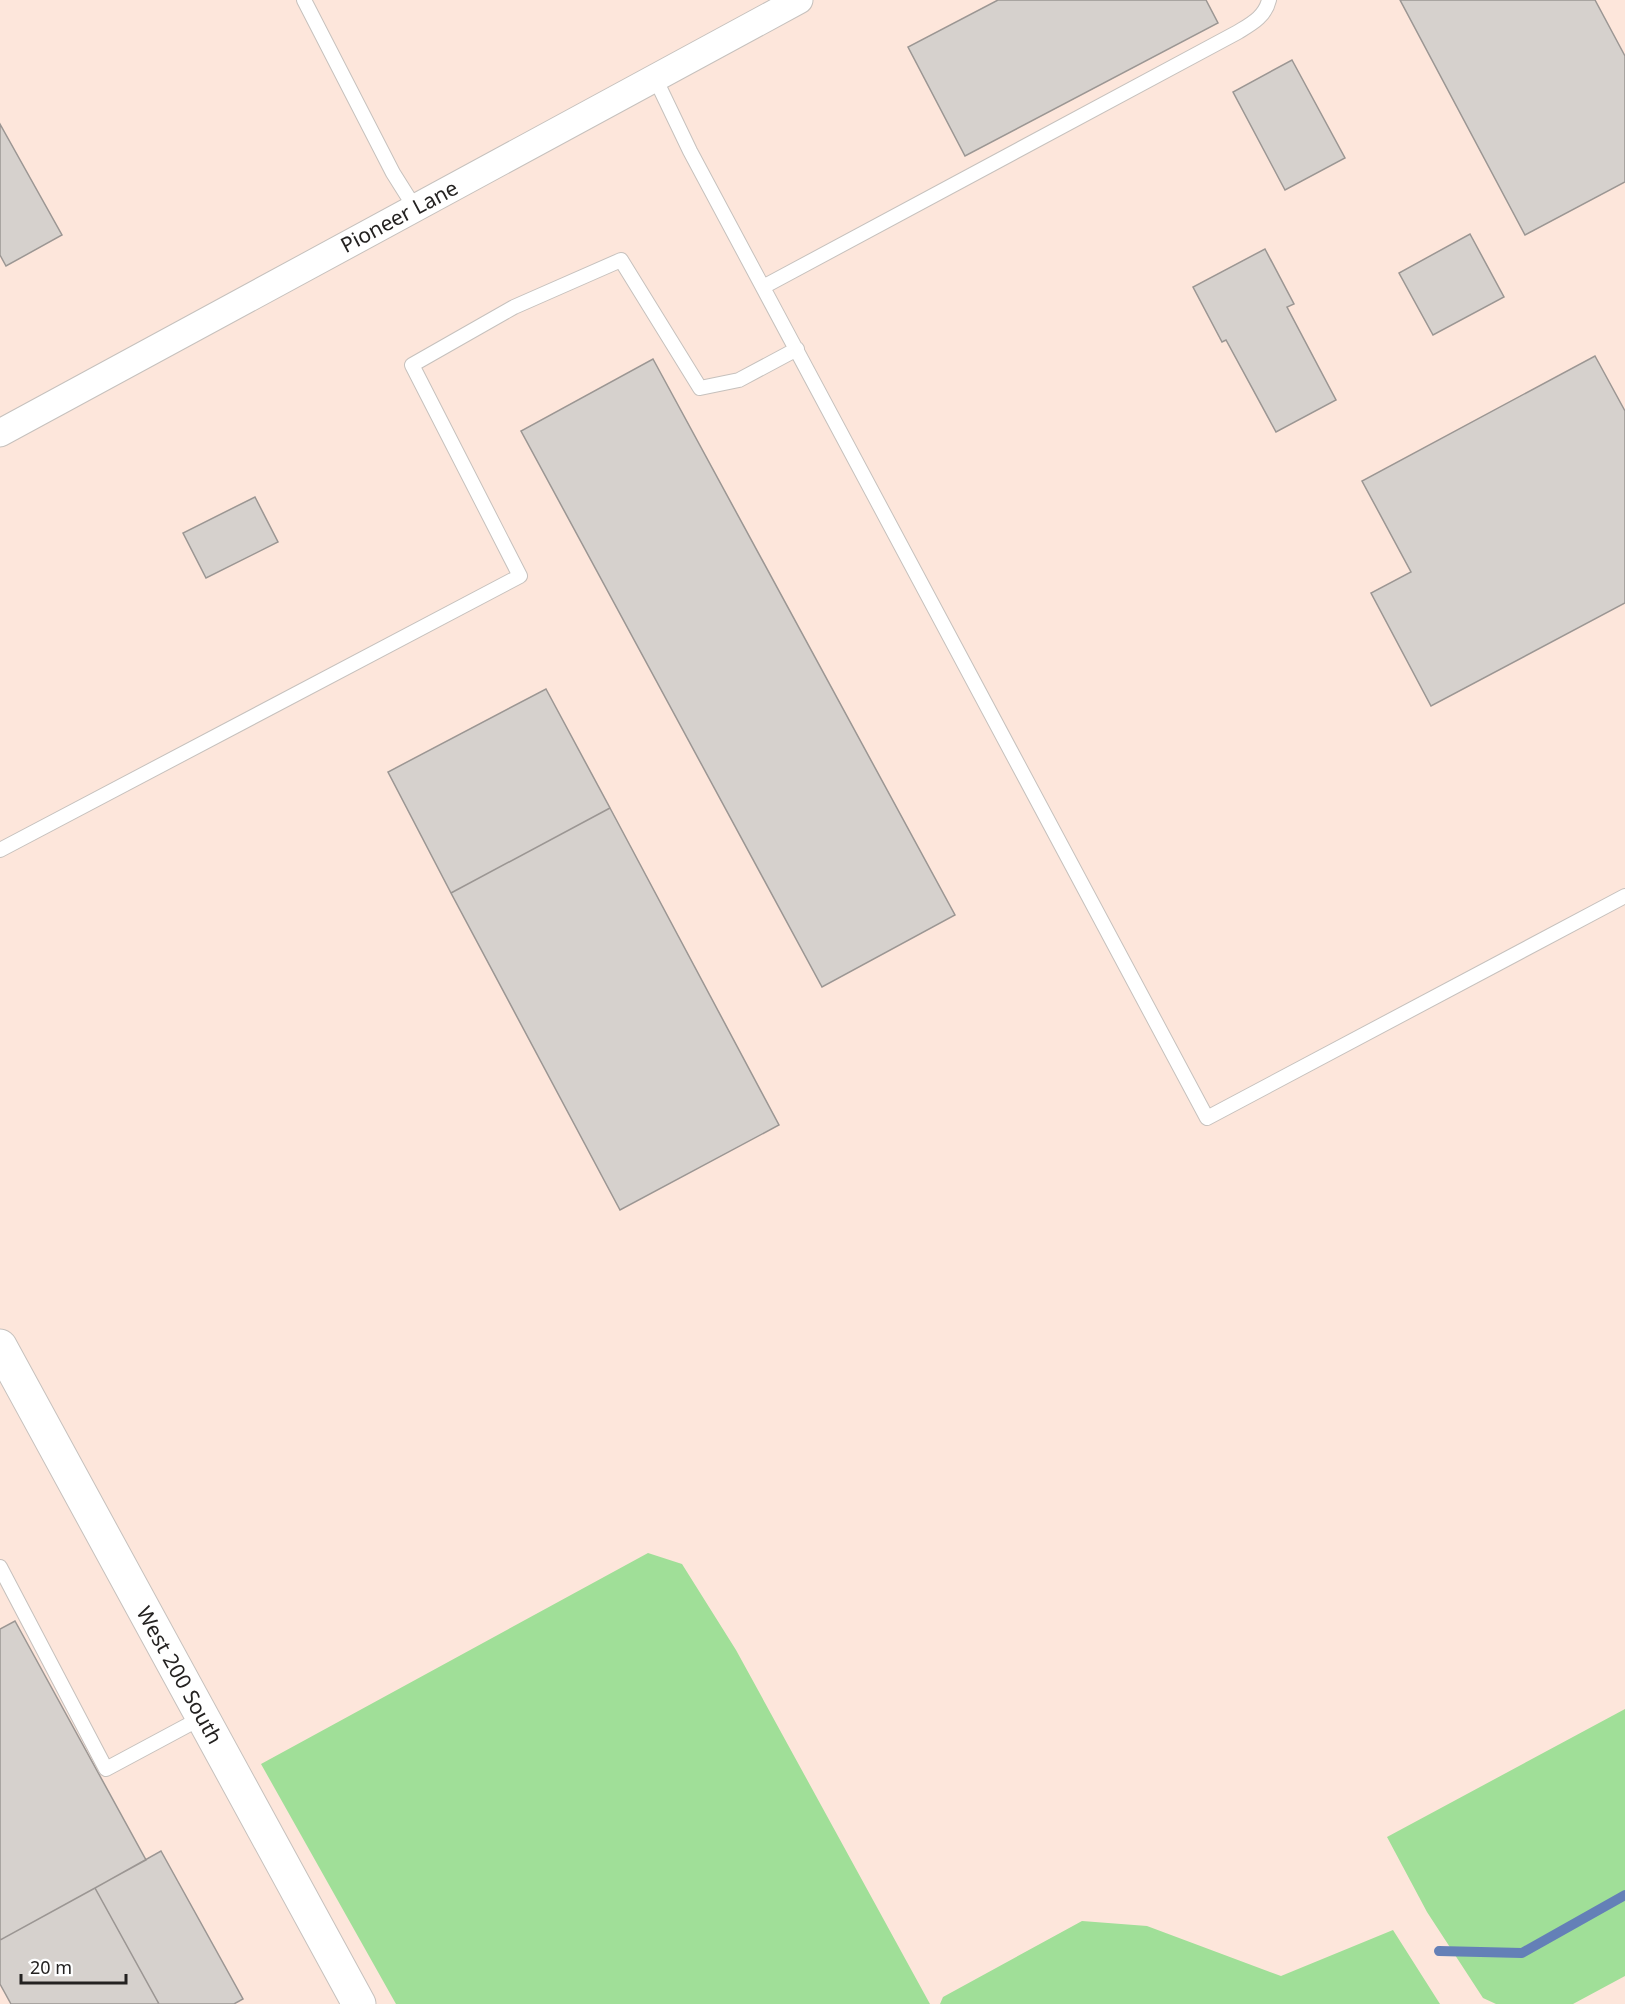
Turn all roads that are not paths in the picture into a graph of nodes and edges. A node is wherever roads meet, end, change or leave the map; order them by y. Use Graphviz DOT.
graph roads {
  1 [pos="304,0"];
  2 [pos="799,0"];
  3 [pos="1269,0"];
  4 [pos="655,78"];
  5 [pos="415,208"];
  6 [pos="763,287"];
  7 [pos="796,349"];
  8 [pos="0,433"];
  9 [pos="0,850"];
  10 [pos="1625,896"];
  11 [pos="0,1346"];
  12 [pos="0,1567"];
  13 [pos="202,1717"];
  14 [pos="359,2004"];
  1 -- 5 [label="lane"];
  2 -- 4 [label="street, Pioneer Lane"];
  3 -- 6 [label="lane"];
  4 -- 5 [label="street, Pioneer Lane"];
  4 -- 6 [label="lane"];
  5 -- 8 [label="street, Pioneer Lane"];
  6 -- 7 [label="lane"];
  7 -- 9 [label="lane"];
  7 -- 10 [label="lane"];
  11 -- 13 [label="street, West 200 South"];
  12 -- 13 [label="lane"];
  13 -- 14 [label="street, West 200 South"];
}
